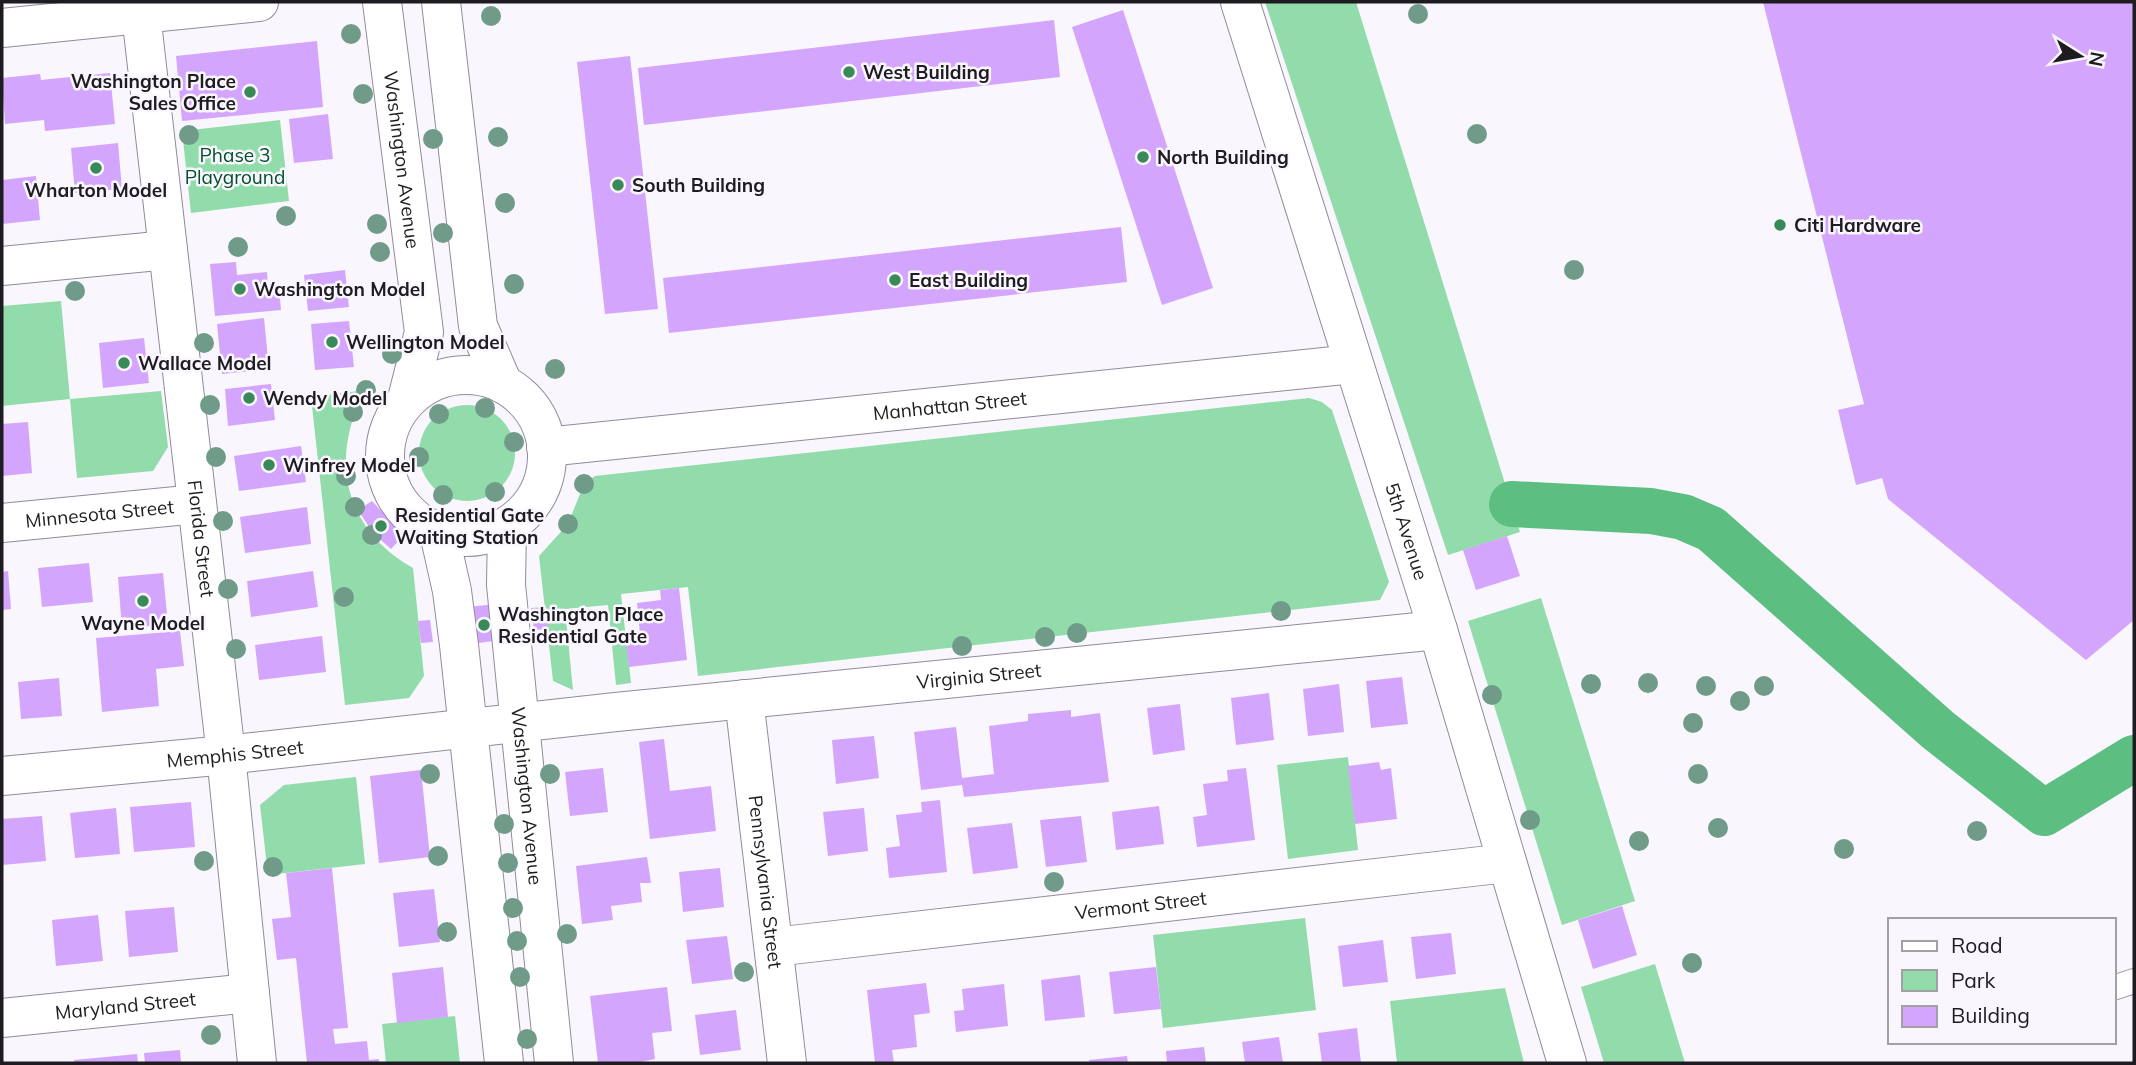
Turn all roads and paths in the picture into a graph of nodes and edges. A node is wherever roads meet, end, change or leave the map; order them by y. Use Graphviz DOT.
graph roads {
  1 [pos="259,2"];
  2 [pos="382,2"];
  3 [pos="441,2"];
  4 [pos="1240,2"];
  5 [pos="141,14"];
  6 [pos="2,28"];
  7 [pos="168,250"];
  8 [pos="2,266"];
  9 [pos="1353,364"];
  10 [pos="503,384"];
  11 [pos="407,399"];
  12 [pos="546,447"];
  13 [pos="197,504"];
  14 [pos="2,523"];
  15 [pos="507,527"];
  16 [pos="439,533"];
  17 [pos="1438,630"];
  18 [pos="744,699"];
  19 [pos="519,722"];
  20 [pos="468,727"];
  21 [pos="226,755"];
  22 [pos="2,776"];
  23 [pos="1507,863"];
  24 [pos="774,947"];
  25 [pos="2134,981"];
  26 [pos="2115,987"];
  27 [pos="250,993"];
  28 [pos="2,1018"];
  29 [pos="257,1063"];
  30 [pos="504,1063"];
  31 [pos="554,1063"];
  32 [pos="787,1063"];
  33 [pos="1567,1063"];
  1 -- 5 [label="street"];
  2 -- 11 [label="street, Washington Avenue"];
  3 -- 10 [label="street"];
  4 -- 9 [label="street, 5th Avenue"];
  5 -- 6 [label="street"];
  5 -- 7 [label="street, Florida Street"];
  7 -- 8 [label="street"];
  7 -- 13 [label="street, Florida Street"];
  9 -- 12 [label="street, Manhattan Street"];
  9 -- 17 [label="street, 5th Avenue"];
  10 -- 11 [label="street"];
  10 -- 12 [label="street"];
  11 -- 16 [label="street"];
  12 -- 15 [label="street"];
  13 -- 14 [label="street, Minnesota Street"];
  13 -- 21 [label="street, Florida Street"];
  15 -- 16 [label="street"];
  15 -- 19 [label="street, Washington Avenue"];
  16 -- 20 [label="street"];
  17 -- 18 [label="street, Virginia Street"];
  17 -- 23 [label="street, 5th Avenue"];
  18 -- 19 [label="street, Virginia Street"];
  18 -- 24 [label="street, Pennsylvania Street"];
  19 -- 20 [label="street, Memphis Street"];
  19 -- 31 [label="street, Washington Avenue"];
  20 -- 21 [label="street, Memphis Street"];
  20 -- 30 [label="street"];
  21 -- 22 [label="street, Memphis Street"];
  21 -- 27 [label="street, Florida Street"];
  23 -- 24 [label="street, Vermont Street"];
  23 -- 33 [label="street, 5th Avenue"];
  24 -- 32 [label="street, Pennsylvania Street"];
  25 -- 26 [label="lane"];
  27 -- 28 [label="street, Maryland Street"];
  27 -- 29 [label="street, Florida Street"];
}
